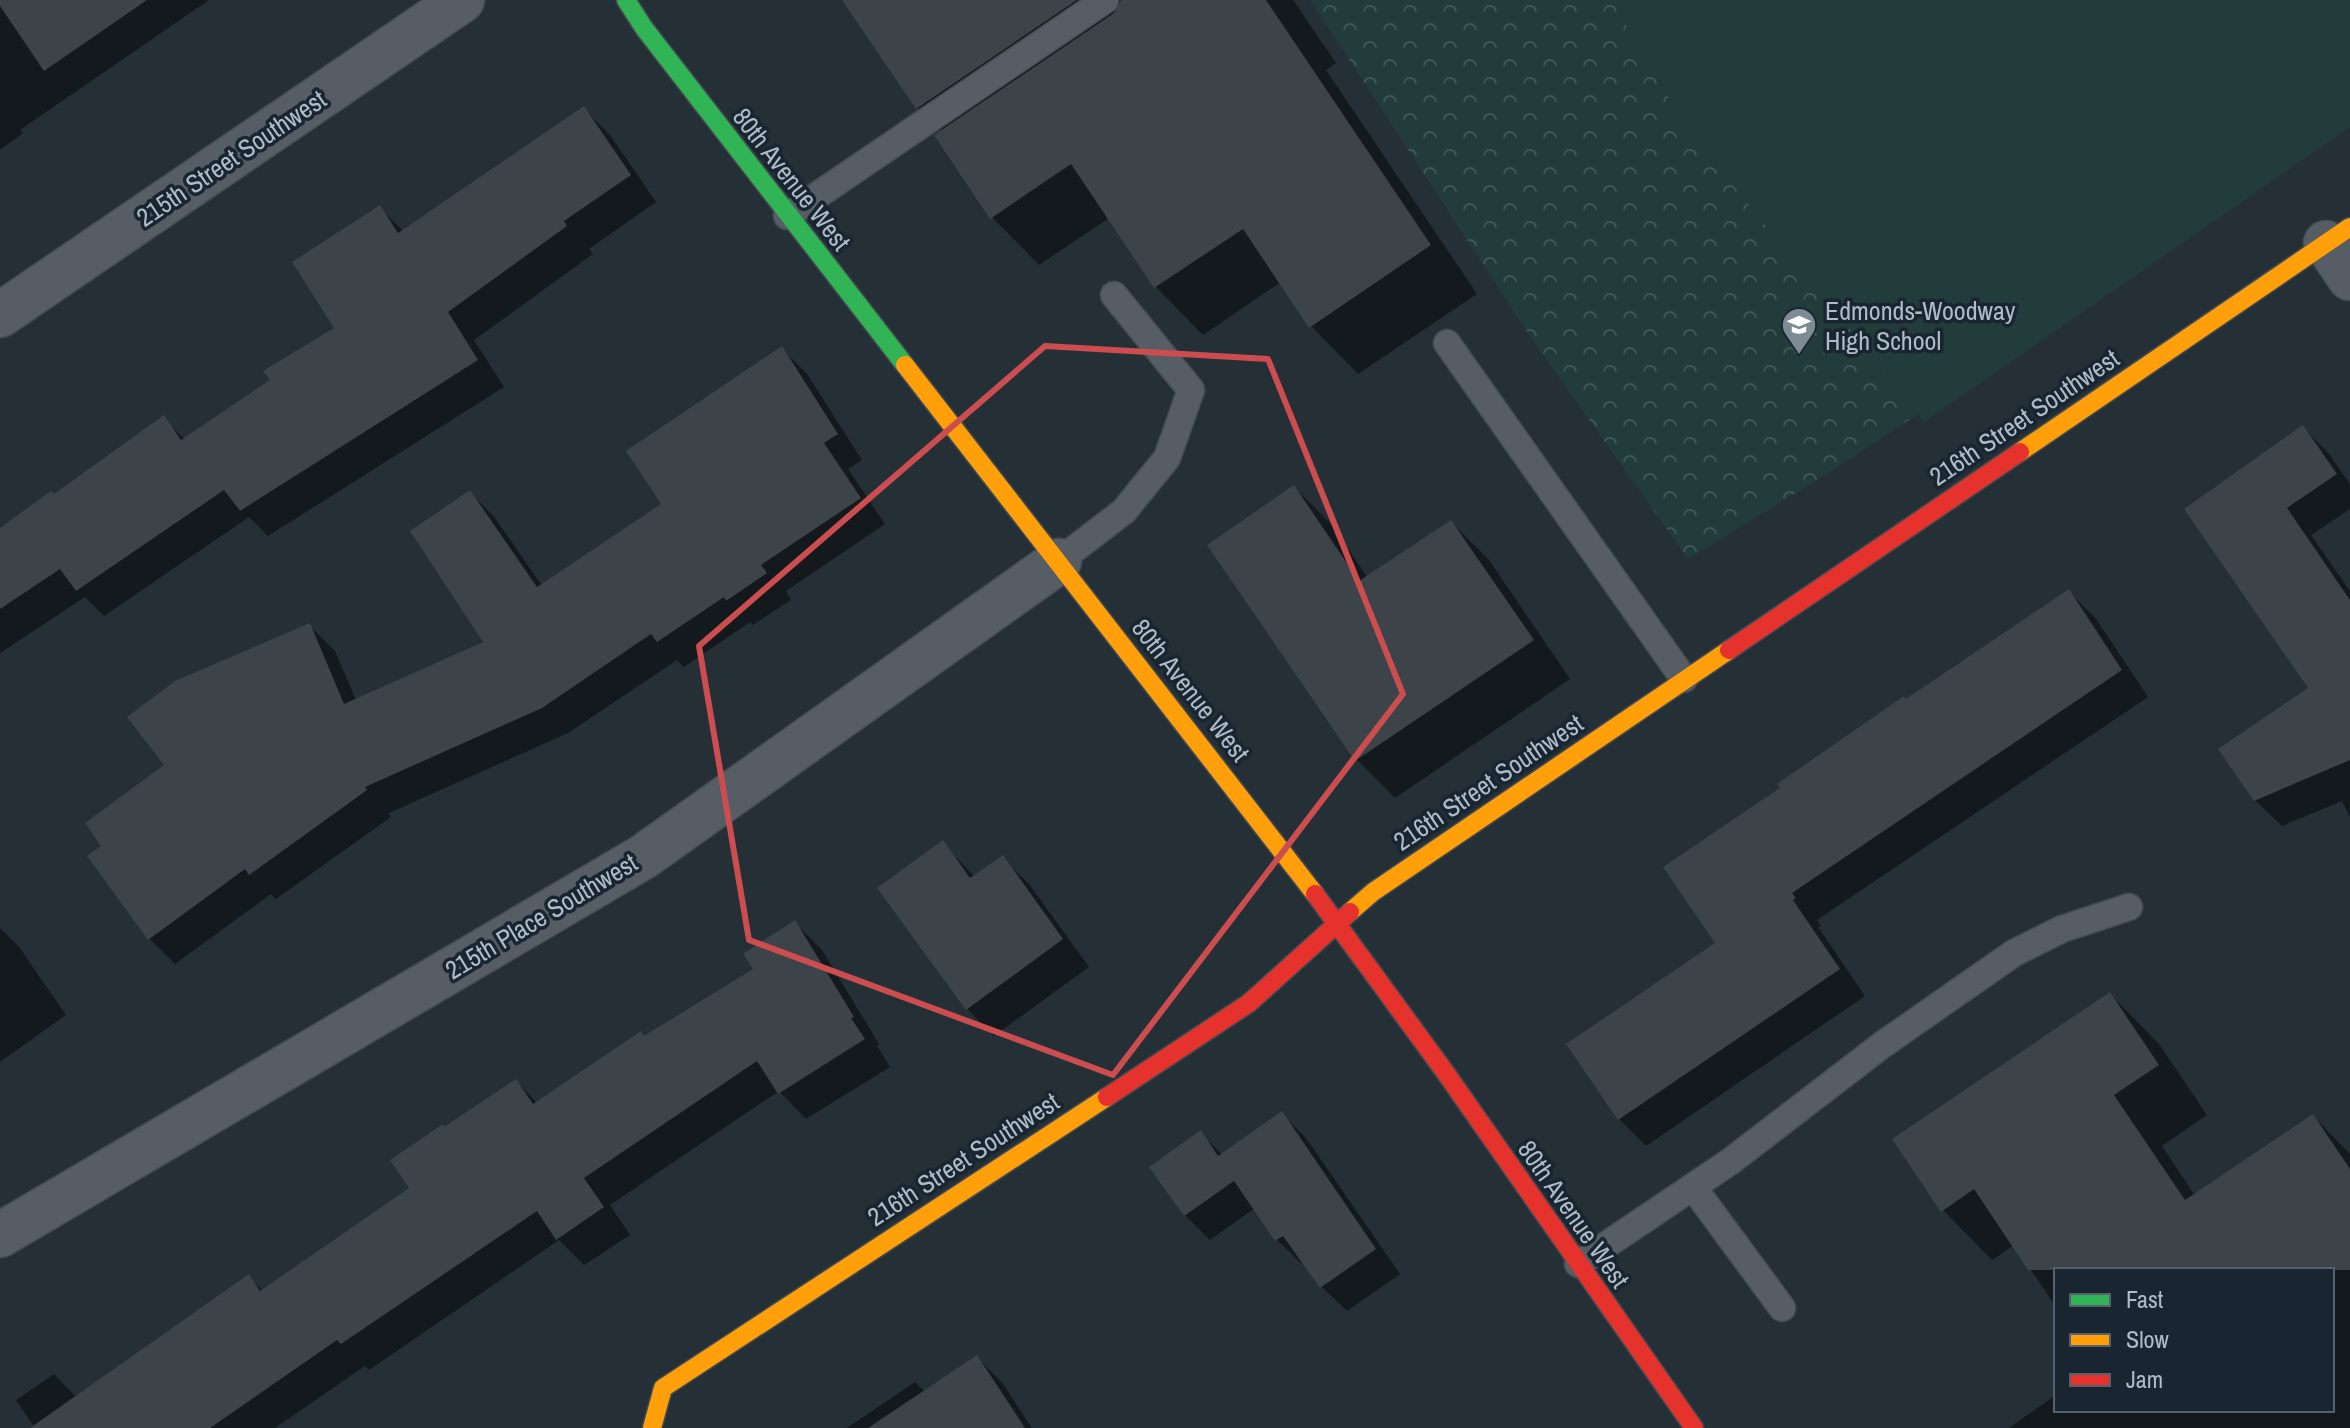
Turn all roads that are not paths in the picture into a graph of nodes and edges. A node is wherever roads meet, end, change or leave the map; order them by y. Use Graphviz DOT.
graph roads {
  1 [pos="462,0"];
  2 [pos="626,0"];
  3 [pos="1105,0"];
  4 [pos="787,216"];
  5 [pos="2342,249"];
  6 [pos="1114,295"];
  7 [pos="0,315"];
  8 [pos="1447,343"];
  9 [pos="1059,561"];
  10 [pos="1684,679"];
  11 [pos="2129,907"];
  12 [pos="1338,924"];
  13 [pos="1693,1187"];
  14 [pos="0,1235"];
  15 [pos="1578,1264"];
  16 [pos="1782,1308"];
  17 [pos="652,1428"];
  18 [pos="1694,1428"];
  1 -- 7 [label="street, 215th Street Southwest"];
  2 -- 4 [label="street, 80th Avenue West"];
  3 -- 4 [label="lane"];
  4 -- 9 [label="street, 80th Avenue West"];
  5 -- 10 [label="street, 216th Street Southwest"];
  6 -- 9 [label="lane"];
  8 -- 10 [label="lane"];
  9 -- 12 [label="street, 80th Avenue West"];
  9 -- 14 [label="street, 215th Place Southwest"];
  10 -- 12 [label="street, 216th Street Southwest"];
  11 -- 13 [label="lane"];
  12 -- 15 [label="street, 80th Avenue West"];
  12 -- 17 [label="street, 216th Street Southwest"];
  13 -- 15 [label="lane"];
  13 -- 16 [label="lane"];
  15 -- 18 [label="street, 80th Avenue West"];
}
